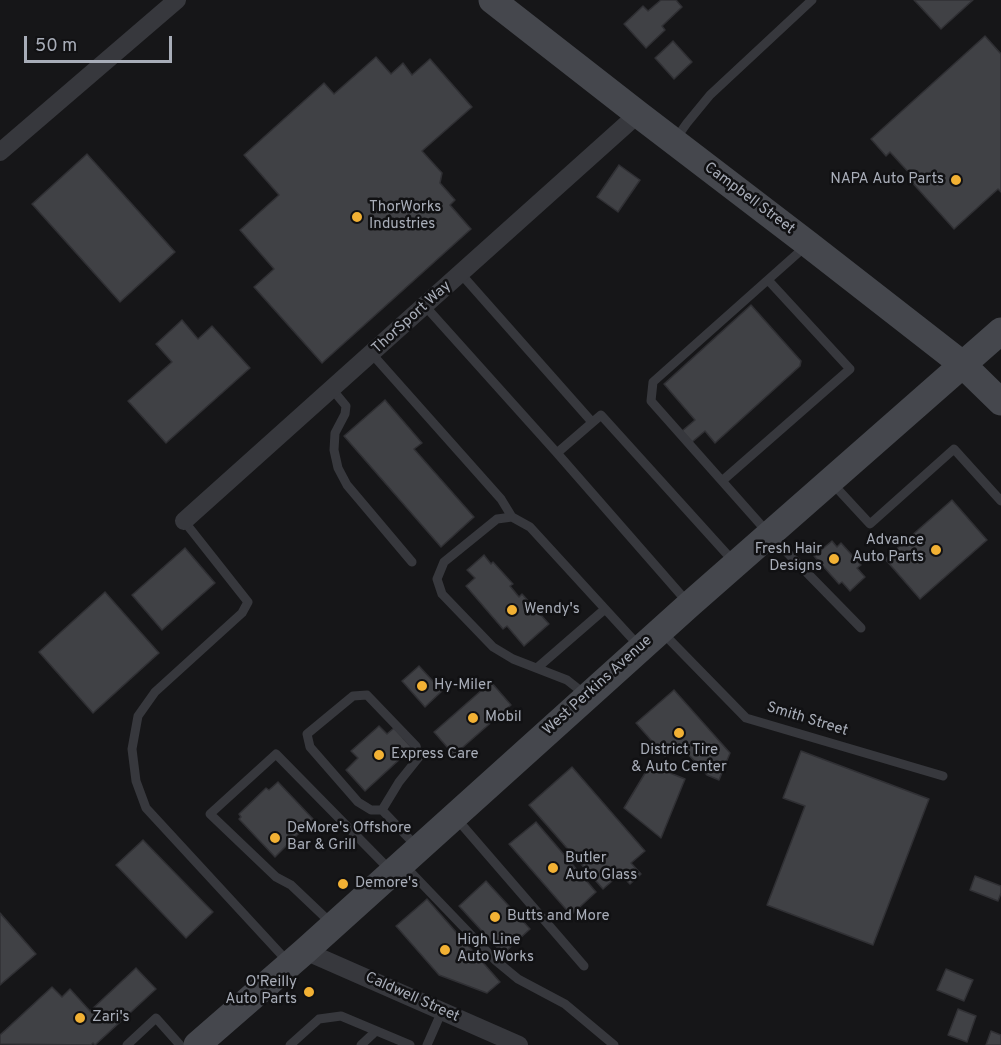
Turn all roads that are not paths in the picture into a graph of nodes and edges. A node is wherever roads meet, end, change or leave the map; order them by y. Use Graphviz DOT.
graph roads {
  1 [pos="177,0"];
  2 [pos="492,0"];
  3 [pos="812,0"];
  4 [pos="638,114"];
  5 [pos="674,142"];
  6 [pos="0,152"];
  7 [pos="808,244"];
  8 [pos="461,274"];
  9 [pos="768,280"];
  10 [pos="425,306"];
  11 [pos="1001,331"];
  12 [pos="372,354"];
  13 [pos="962,364"];
  14 [pos="332,389"];
  15 [pos="1001,402"];
  16 [pos="592,422"];
  17 [pos="557,453"];
  18 [pos="829,480"];
  19 [pos="722,481"];
  20 [pos="1001,501"];
  21 [pos="512,518"];
  22 [pos="184,521"];
  23 [pos="769,534"];
  24 [pos="411,562"];
  25 [pos="736,563"];
  26 [pos="689,605"];
  27 [pos="605,609"];
  28 [pos="861,628"];
  29 [pos="651,639"];
  30 [pos="537,668"];
  31 [pos="588,696"];
  32 [pos="943,777"];
  33 [pos="382,810"];
  34 [pos="454,816"];
  35 [pos="404,861"];
  36 [pos="333,925"];
  37 [pos="297,957"];
  38 [pos="584,966"];
  39 [pos="442,1011"];
  40 [pos="376,1031"];
  41 [pos="127,1045"];
  42 [pos="194,1045"];
  43 [pos="290,1045"];
  44 [pos="361,1045"];
  45 [pos="410,1045"];
  46 [pos="427,1045"];
  47 [pos="519,1045"];
  48 [pos="614,1045"];
  1 -- 6 [label="street"];
  2 -- 4 [label="main road, Campbell Street"];
  3 -- 5 [label="lane"];
  4 -- 5 [label="main road, Campbell Street"];
  4 -- 8 [label="street, ThorSport Way"];
  5 -- 7 [label="main road, Campbell Street"];
  7 -- 9 [label="lane"];
  7 -- 13 [label="main road, Campbell Street"];
  8 -- 10 [label="street, ThorSport Way"];
  8 -- 16 [label="lane"];
  9 -- 19 [label="lane"];
  9 -- 19 [label="lane"];
  10 -- 12 [label="street, ThorSport Way"];
  10 -- 17 [label="lane"];
  11 -- 13 [label="main road, West Perkins Avenue"];
  12 -- 14 [label="street, ThorSport Way"];
  12 -- 21 [label="lane"];
  13 -- 15 [label="main road, Campbell Street"];
  13 -- 18 [label="main road, West Perkins Avenue"];
  14 -- 22 [label="street, ThorSport Way"];
  14 -- 24 [label="lane"];
  16 -- 17 [label="lane"];
  16 -- 25 [label="lane"];
  17 -- 26 [label="lane"];
  18 -- 20 [label="lane"];
  18 -- 23 [label="main road, West Perkins Avenue"];
  19 -- 23 [label="lane"];
  21 -- 27 [label="lane"];
  21 -- 30 [label="lane"];
  22 -- 37 [label="lane"];
  23 -- 25 [label="main road, West Perkins Avenue"];
  23 -- 28 [label="lane"];
  25 -- 26 [label="main road, West Perkins Avenue"];
  26 -- 29 [label="main road, West Perkins Avenue"];
  27 -- 29 [label="lane, Smith Street"];
  27 -- 30 [label="lane"];
  29 -- 31 [label="main road, West Perkins Avenue"];
  29 -- 32 [label="lane, Smith Street"];
  30 -- 31 [label="lane"];
  31 -- 34 [label="main road, West Perkins Avenue"];
  33 -- 33 [label="lane"];
  33 -- 35 [label="lane"];
  34 -- 35 [label="main road, West Perkins Avenue"];
  34 -- 38 [label="lane"];
  35 -- 36 [label="main road, West Perkins Avenue"];
  35 -- 36 [label="lane"];
  35 -- 48 [label="lane"];
  36 -- 37 [label="main road, West Perkins Avenue"];
  37 -- 39 [label="street, Caldwell Street"];
  37 -- 42 [label="main road, West Perkins Avenue"];
  39 -- 46 [label="lane"];
  39 -- 47 [label="street, Caldwell Street"];
  40 -- 43 [label="lane"];
  40 -- 44 [label="lane"];
  40 -- 45 [label="lane"];
  41 -- 42 [label="lane"];
}
